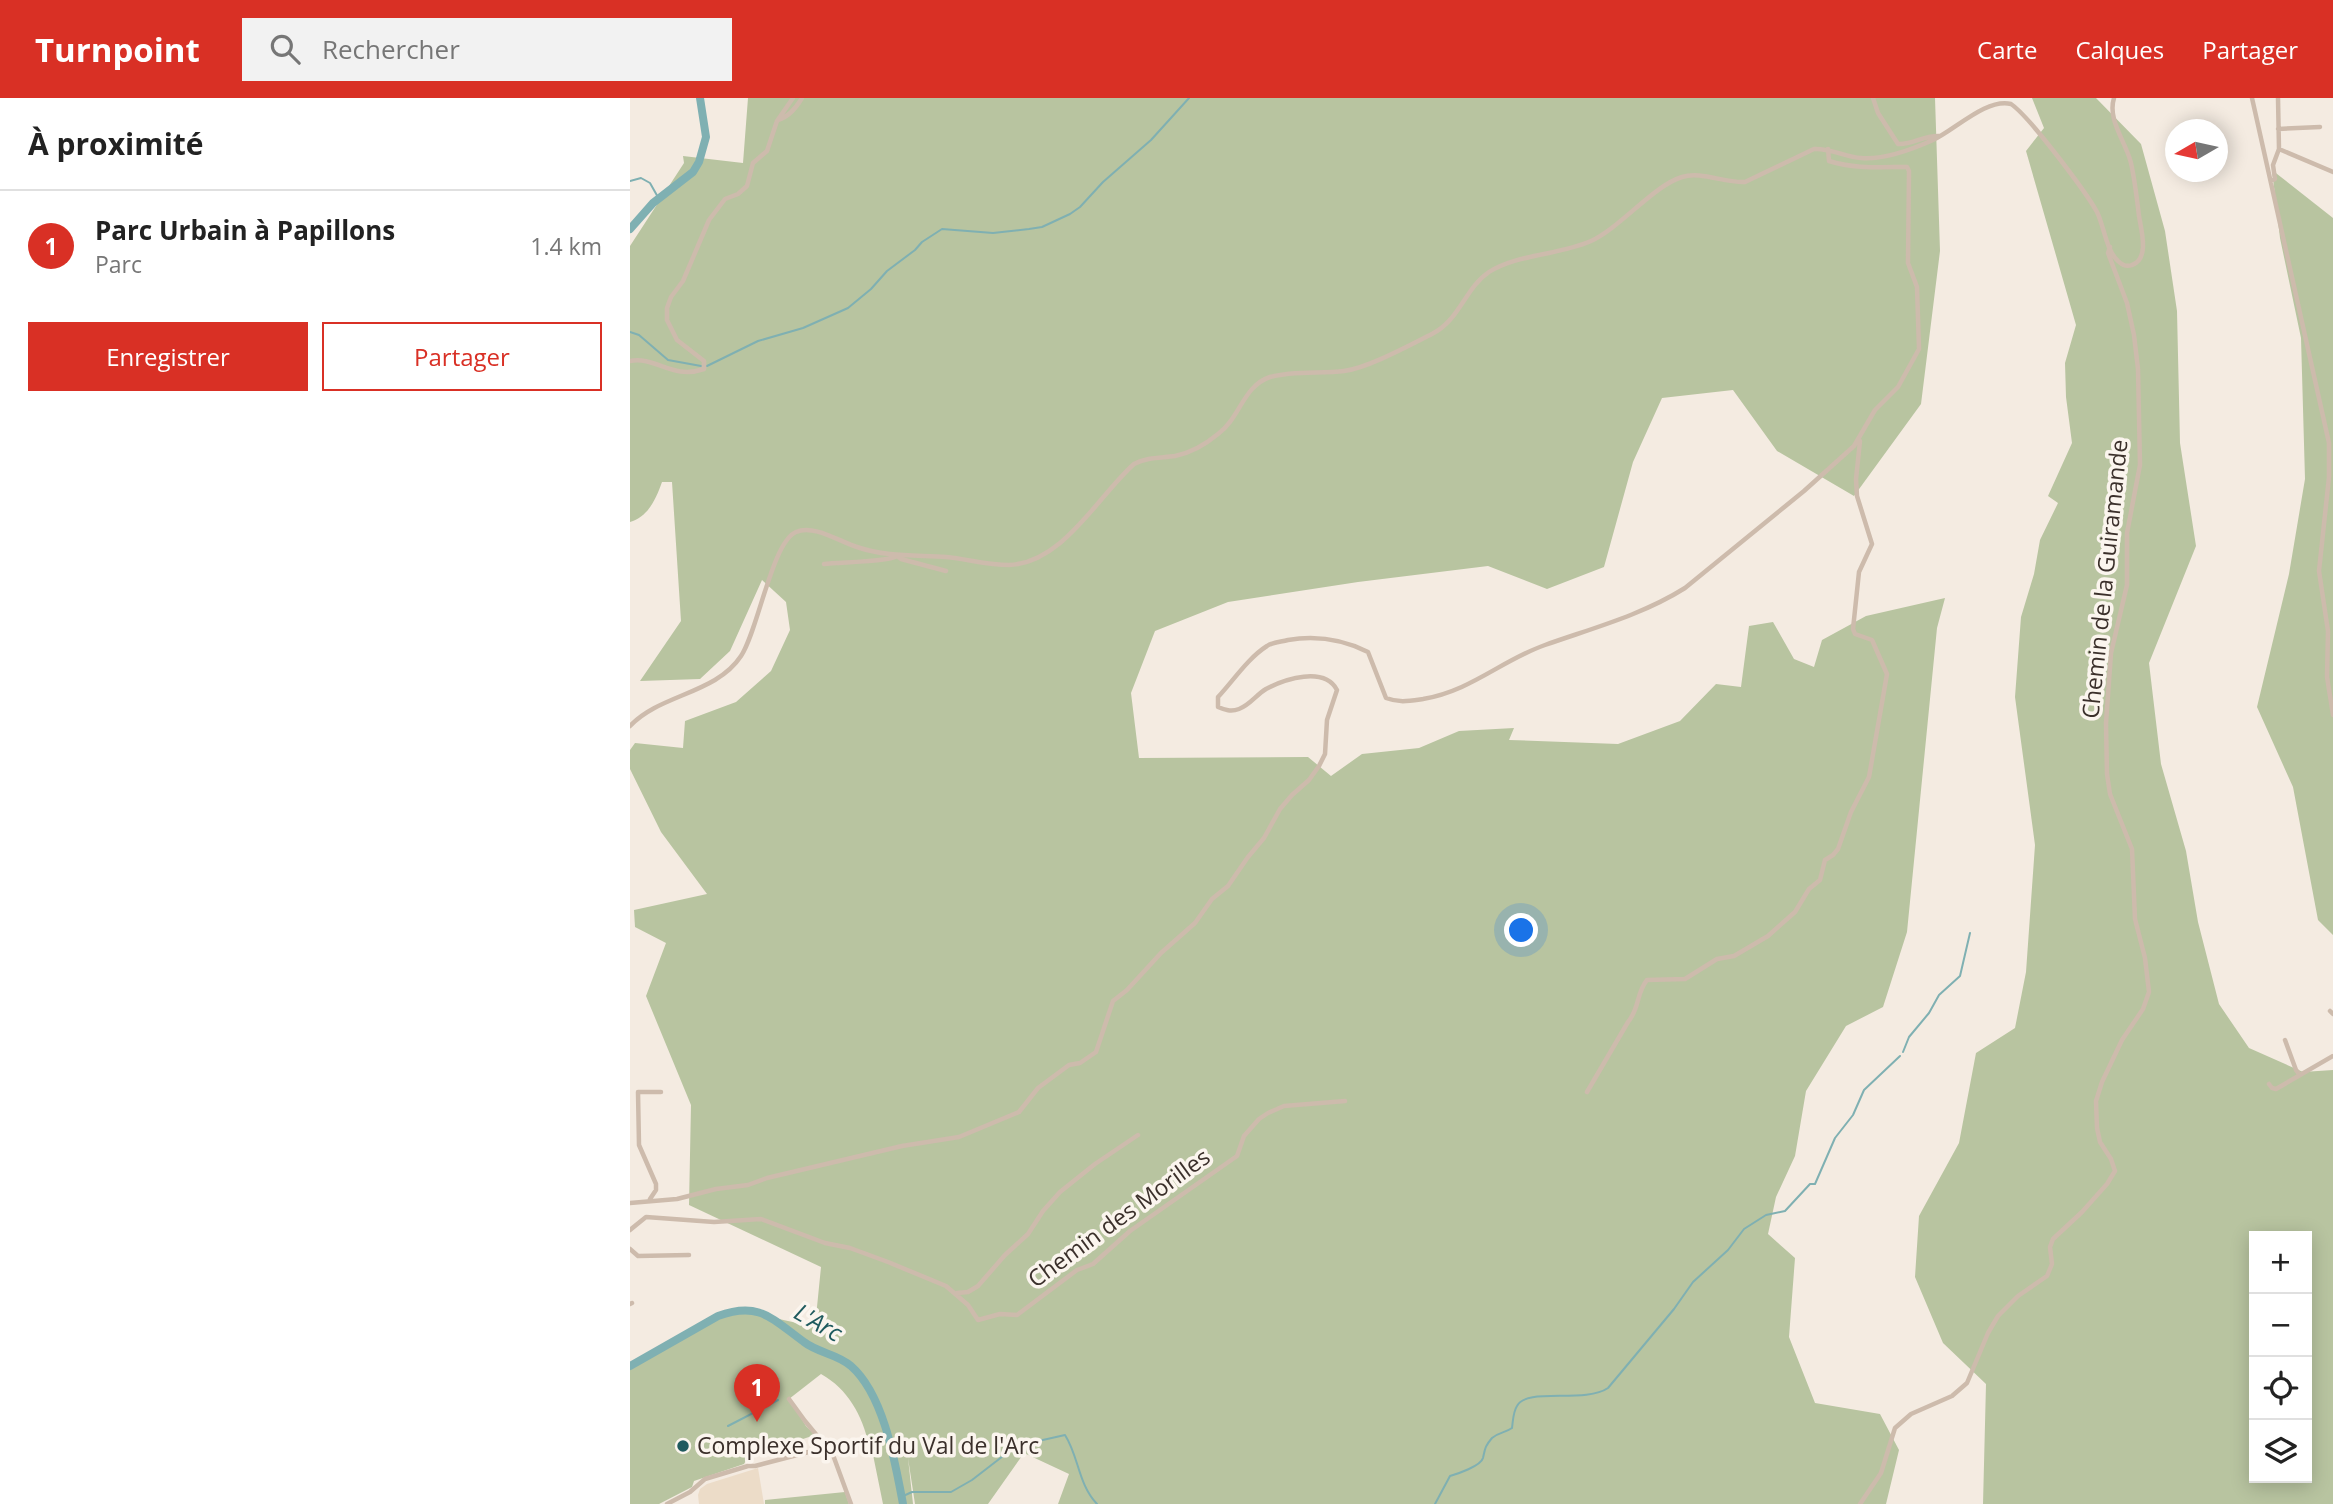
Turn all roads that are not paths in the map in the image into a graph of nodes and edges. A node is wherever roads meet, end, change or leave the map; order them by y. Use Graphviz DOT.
graph roads {
  1 [pos="793,98"];
  2 [pos="802,98"];
  3 [pos="1873,98"];
  4 [pos="2114,98"];
  5 [pos="2252,98"];
  6 [pos="2278,98"];
  7 [pos="777,121"];
  8 [pos="2320,127"];
  9 [pos="2278,129"];
  10 [pos="1941,136"];
  11 [pos="1828,149"];
  12 [pos="2279,149"];
  13 [pos="2333,172"];
  14 [pos="2271,181"];
  15 [pos="2110,247"];
  16 [pos="2123,265"];
  17 [pos="2115,274"];
  18 [pos="630,361"];
  19 [pos="1858,439"];
  20 [pos="897,556"];
  21 [pos="824,564"];
  22 [pos="946,571"];
  23 [pos="2333,715"];
  24 [pos="630,726"];
  25 [pos="2285,1040"];
  26 [pos="2333,1056"];
  27 [pos="2300,1075"];
  28 [pos="2269,1084"];
  29 [pos="661,1092"];
  30 [pos="1587,1093"];
  31 [pos="1345,1101"];
  32 [pos="1138,1135"];
  33 [pos="650,1200"];
  34 [pos="630,1203"];
  35 [pos="630,1230"];
  36 [pos="630,1249"];
  37 [pos="690,1255"];
  38 [pos="956,1293"];
  39 [pos="789,1399"];
  40 [pos="828,1447"];
  41 [pos="677,1502"];
  42 [pos="667,1504"];
  43 [pos="851,1504"];
  44 [pos="1860,1504"];
  1 -- 7 [label="street"];
  2 -- 7 [label="street"];
  3 -- 10 [label="street"];
  4 -- 16 [label="street"];
  5 -- 14 [label="street"];
  6 -- 9 [label="street"];
  7 -- 18 [label="street"];
  8 -- 9 [label="street"];
  9 -- 12 [label="street"];
  10 -- 11 [label="street"];
  10 -- 15 [label="street"];
  11 -- 19 [label="street"];
  11 -- 20 [label="street"];
  12 -- 13 [label="street"];
  12 -- 14 [label="street"];
  14 -- 23 [label="street"];
  15 -- 16 [label="street"];
  15 -- 17 [label="street, Chemin de la Guiramande"];
  16 -- 17 [label="street"];
  17 -- 44 [label="street, Chemin de la Guiramande"];
  19 -- 30 [label="street"];
  19 -- 33 [label="street"];
  20 -- 21 [label="street"];
  20 -- 22 [label="street"];
  20 -- 24 [label="street"];
  25 -- 27 [label="street"];
  26 -- 27 [label="street"];
  27 -- 28 [label="street"];
  29 -- 33 [label="street"];
  31 -- 38 [label="street, Chemin des Morilles"];
  32 -- 38 [label="street"];
  33 -- 34 [label="street"];
  35 -- 38 [label="street"];
  36 -- 37 [label="street"];
  39 -- 40 [label="street"];
  40 -- 41 [label="street"];
  40 -- 43 [label="street"];
  41 -- 42 [label="street"];
}
